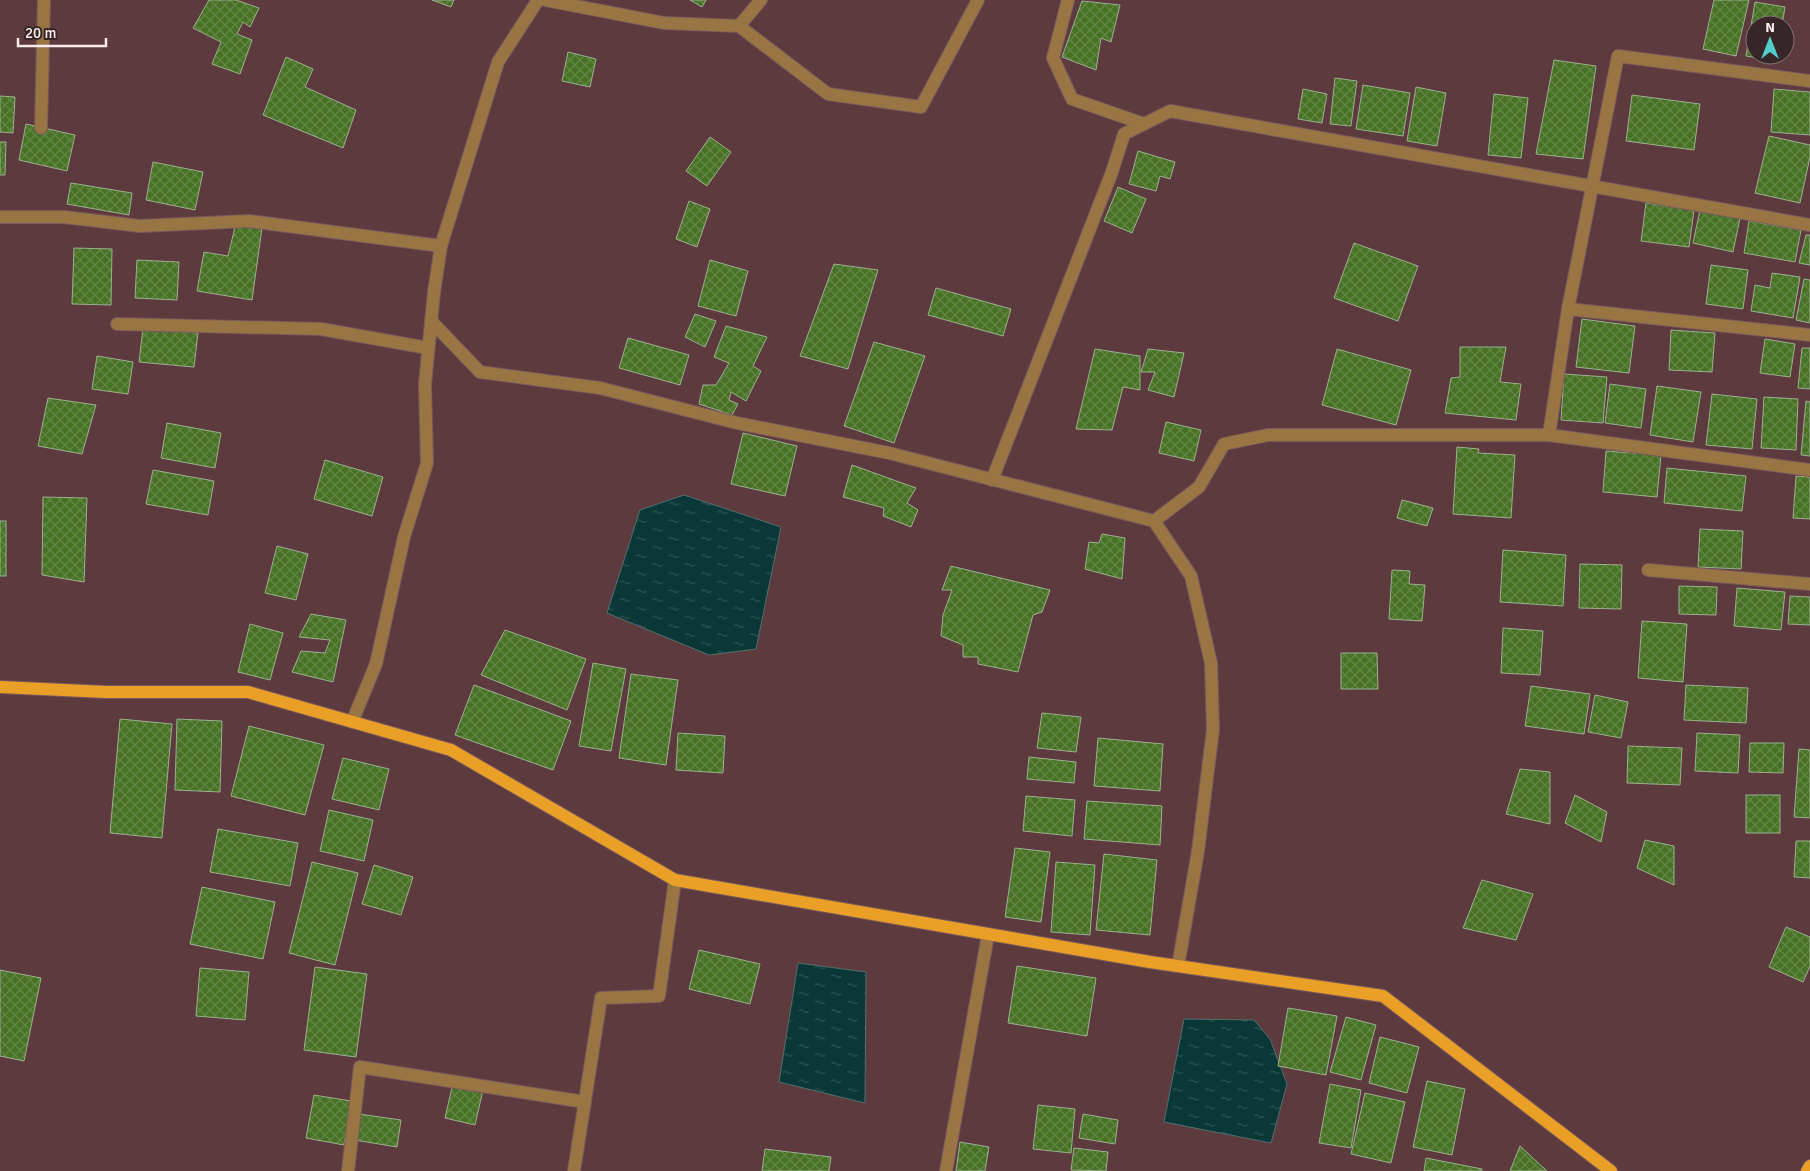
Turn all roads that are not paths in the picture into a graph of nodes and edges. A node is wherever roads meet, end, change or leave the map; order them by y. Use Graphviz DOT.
graph roads {
  1 [pos="44,0"];
  2 [pos="538,0"];
  3 [pos="545,0"];
  4 [pos="761,0"];
  5 [pos="978,0"];
  6 [pos="1068,0"];
  7 [pos="739,26"];
  8 [pos="1810,81"];
  9 [pos="1144,124"];
  10 [pos="41,128"];
  11 [pos="1592,186"];
  12 [pos="0,217"];
  13 [pos="1810,225"];
  14 [pos="441,246"];
  15 [pos="1568,309"];
  16 [pos="431,321"];
  17 [pos="117,324"];
  18 [pos="1810,335"];
  19 [pos="428,348"];
  20 [pos="1549,435"];
  21 [pos="1810,470"];
  22 [pos="992,480"];
  23 [pos="1154,521"];
  24 [pos="1648,570"];
  25 [pos="1810,584"];
  26 [pos="0,687"];
  27 [pos="352,722"];
  28 [pos="675,880"];
  29 [pos="988,935"];
  30 [pos="1178,966"];
  31 [pos="585,1102"];
  32 [pos="1810,1166"];
  33 [pos="348,1171"];
  34 [pos="574,1171"];
  35 [pos="946,1171"];
  36 [pos="1611,1171"];
  37 [pos="1807,1171"];
  1 -- 10 [label="street"];
  2 -- 14 [label="street"];
  3 -- 7 [label="street"];
  4 -- 7 [label="street"];
  5 -- 7 [label="street"];
  6 -- 9 [label="street"];
  8 -- 11 [label="street"];
  9 -- 11 [label="street"];
  9 -- 22 [label="street"];
  11 -- 13 [label="street"];
  11 -- 15 [label="street"];
  12 -- 14 [label="street"];
  14 -- 16 [label="street"];
  15 -- 18 [label="street"];
  15 -- 20 [label="street"];
  16 -- 19 [label="street"];
  16 -- 22 [label="street"];
  17 -- 19 [label="street"];
  19 -- 27 [label="street"];
  20 -- 21 [label="street"];
  20 -- 23 [label="street"];
  22 -- 23 [label="street"];
  23 -- 30 [label="street"];
  24 -- 25 [label="street"];
  26 -- 27 [label="main road"];
  27 -- 28 [label="main road"];
  28 -- 29 [label="main road"];
  28 -- 31 [label="street"];
  29 -- 30 [label="main road"];
  29 -- 35 [label="street"];
  30 -- 36 [label="main road"];
  31 -- 33 [label="street"];
  31 -- 34 [label="street"];
  32 -- 37 [label="main road"];
}
